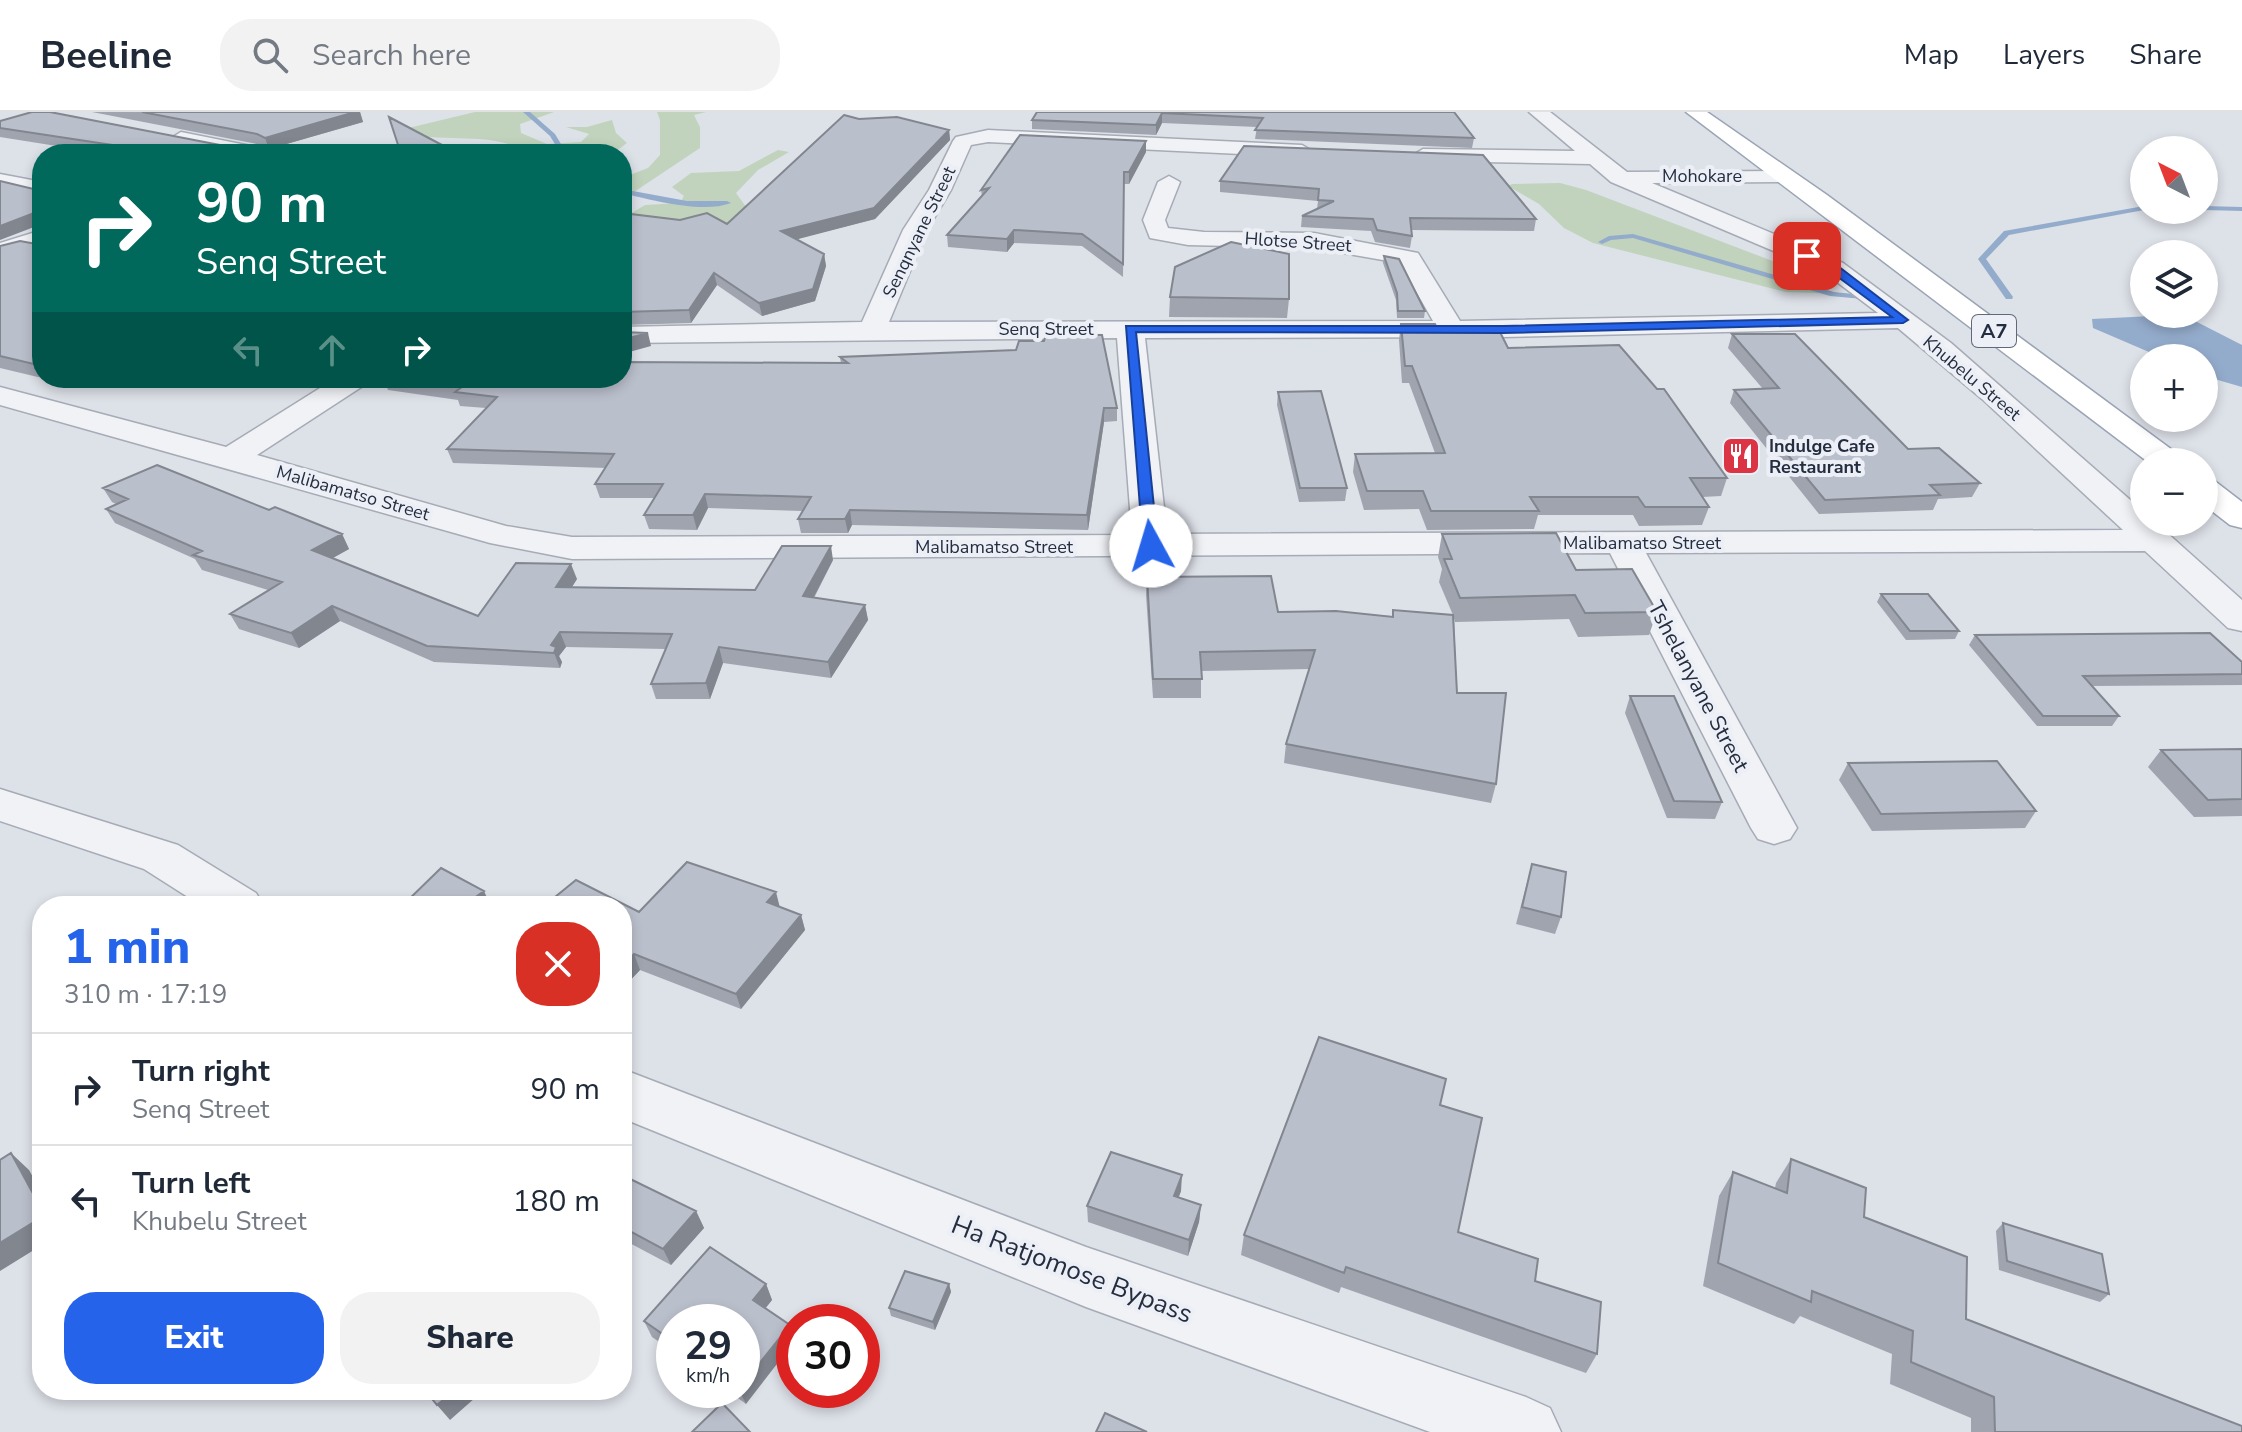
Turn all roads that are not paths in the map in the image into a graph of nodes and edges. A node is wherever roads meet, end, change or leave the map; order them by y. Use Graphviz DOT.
graph roads {
  1 [pos="1538,112"];
  2 [pos="1695,112"];
  3 [pos="154,133"];
  4 [pos="210,144"];
  5 [pos="1326,152"];
  6 [pos="1405,155"];
  7 [pos="1594,158"];
  8 [pos="1784,176"];
  9 [pos="1619,177"];
  10 [pos="0,180"];
  11 [pos="1169,182"];
  12 [pos="32,187"];
  13 [pos="32,240"];
  14 [pos="0,251"];
  15 [pos="1903,320"];
  16 [pos="1130,329"];
  17 [pos="1451,329"];
  18 [pos="872,330"];
  19 [pos="632,335"];
  20 [pos="340,388"];
  21 [pos="0,396"];
  22 [pos="2149,448"];
  23 [pos="231,458"];
  24 [pos="2218,500"];
  25 [pos="2242,518"];
  26 [pos="2153,540"];
  27 [pos="1623,544"];
  28 [pos="1151,546"];
  29 [pos="2242,620"];
  30 [pos="0,805"];
  31 [pos="1774,828"];
  32 [pos="223,896"];
  33 [pos="632,1097"];
  34 [pos="1526,1432"];
  1 -- 7 [label="street, Khubelu Street"];
  2 -- 8 [label="main road, A7"];
  3 -- 4 [label="street"];
  5 -- 18 [label="street, Senqnyane Street"];
  6 -- 7 [label="street"];
  7 -- 9 [label="street, Khubelu Street"];
  8 -- 9 [label="street, Mohokare"];
  8 -- 22 [label="main road, A7"];
  9 -- 15 [label="street, Khubelu Street"];
  10 -- 12 [label="street"];
  11 -- 17 [label="street, Hlotse Street"];
  13 -- 14 [label="street"];
  15 -- 17 [label="street, Senq Street"];
  15 -- 26 [label="street, Khubelu Street"];
  16 -- 17 [label="street, Senq Street"];
  16 -- 18 [label="street, Senq Street"];
  16 -- 28 [label="street"];
  18 -- 19 [label="street, Senq Street"];
  20 -- 23 [label="street"];
  21 -- 23 [label="street, Malibamatso Street"];
  23 -- 28 [label="street, Malibamatso Street"];
  24 -- 25 [label="main road"];
  26 -- 27 [label="street, Malibamatso Street"];
  26 -- 29 [label="street, Khubelu Street"];
  27 -- 28 [label="street, Malibamatso Street"];
  27 -- 31 [label="street, Tshelanyane Street"];
  30 -- 32 [label="street"];
  33 -- 34 [label="street, Ha Ratjomose Bypass"];
}
